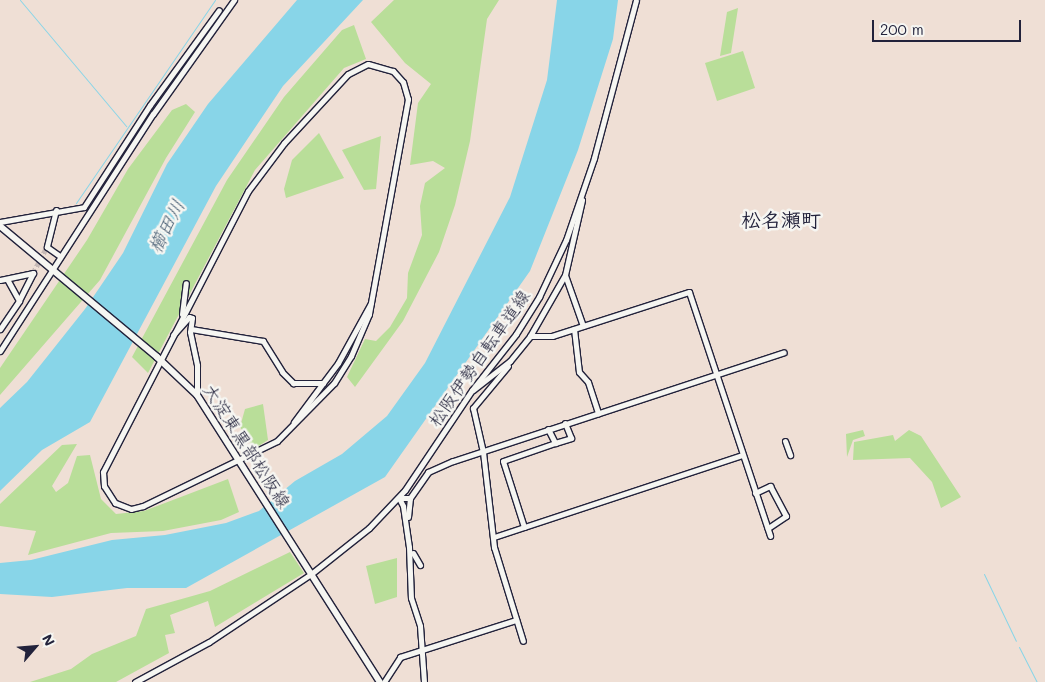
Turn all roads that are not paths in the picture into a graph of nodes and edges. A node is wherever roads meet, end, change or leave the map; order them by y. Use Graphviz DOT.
graph roads {
  1 [pos="234,0"];
  2 [pos="636,0"];
  3 [pos="229,3"];
  4 [pos="219,10"];
  5 [pos="581,196"];
  6 [pos="56,210"];
  7 [pos="0,224"];
  8 [pos="60,256"];
  9 [pos="53,270"];
  10 [pos="565,275"];
  11 [pos="7,279"];
  12 [pos="0,280"];
  13 [pos="186,283"];
  14 [pos="19,301"];
  15 [pos="371,303"];
  16 [pos="182,315"];
  17 [pos="583,326"];
  18 [pos="0,329"];
  19 [pos="191,329"];
  20 [pos="574,329"];
  21 [pos="173,335"];
  22 [pos="530,336"];
  23 [pos="0,351"];
  24 [pos="784,352"];
  25 [pos="159,358"];
  26 [pos="510,361"];
  27 [pos="715,374"];
  28 [pos="323,383"];
  29 [pos="472,390"];
  30 [pos="197,395"];
  31 [pos="598,413"];
  32 [pos="565,423"];
  33 [pos="290,429"];
  34 [pos="548,429"];
  35 [pos="785,441"];
  36 [pos="555,443"];
  37 [pos="483,452"];
  38 [pos="742,455"];
  39 [pos="790,455"];
  40 [pos="240,461"];
  41 [pos="756,493"];
  42 [pos="399,498"];
  43 [pos="410,498"];
  44 [pos="524,527"];
  45 [pos="768,528"];
  46 [pos="770,536"];
  47 [pos="494,537"];
  48 [pos="409,547"];
  49 [pos="420,565"];
  50 [pos="310,572"];
  51 [pos="516,620"];
  52 [pos="523,641"];
  53 [pos="422,650"];
  54 [pos="135,682"];
  55 [pos="380,682"];
  56 [pos="384,682"];
  57 [pos="424,682"];
  1 -- 3 [label="street"];
  2 -- 5 [label="street, 松阪伊勢自転車道線"];
  3 -- 8 [label="street"];
  4 -- 6 [label="street"];
  5 -- 10 [label="street"];
  5 -- 29 [label="street, 松阪伊勢自転車道線"];
  6 -- 7 [label="street"];
  6 -- 8 [label="street"];
  7 -- 9 [label="main road, 大淀東黒部松阪線"];
  8 -- 9 [label="street"];
  9 -- 23 [label="street"];
  9 -- 25 [label="main road, 大淀東黒部松阪線"];
  10 -- 17 [label="street"];
  10 -- 22 [label="street"];
  11 -- 12 [label="street"];
  11 -- 14 [label="street"];
  11 -- 14 [label="street"];
  13 -- 16 [label="street"];
  14 -- 18 [label="street"];
  15 -- 16 [label="street"];
  15 -- 28 [label="street"];
  15 -- 33 [label="street"];
  16 -- 21 [label="street"];
  17 -- 20 [label="street"];
  17 -- 27 [label="street"];
  19 -- 21 [label="street"];
  19 -- 28 [label="street"];
  19 -- 30 [label="street"];
  20 -- 22 [label="street"];
  20 -- 31 [label="street"];
  21 -- 25 [label="street"];
  22 -- 26 [label="street"];
  24 -- 27 [label="street"];
  25 -- 30 [label="main road, 大淀東黒部松阪線"];
  25 -- 40 [label="street"];
  26 -- 29 [label="street"];
  26 -- 37 [label="street"];
  27 -- 31 [label="street"];
  27 -- 38 [label="street"];
  28 -- 33 [label="street"];
  29 -- 42 [label="street, 松阪伊勢自転車道線"];
  30 -- 40 [label="main road, 大淀東黒部松阪線"];
  31 -- 32 [label="street"];
  32 -- 34 [label="street"];
  32 -- 36 [label="street"];
  33 -- 40 [label="street"];
  34 -- 36 [label="street"];
  34 -- 37 [label="street"];
  35 -- 39 [label="street"];
  36 -- 44 [label="street"];
  37 -- 43 [label="street"];
  37 -- 47 [label="street"];
  38 -- 41 [label="street"];
  38 -- 44 [label="street"];
  40 -- 50 [label="main road, 大淀東黒部松阪線"];
  41 -- 45 [label="street"];
  41 -- 45 [label="street"];
  42 -- 43 [label="street"];
  42 -- 48 [label="street"];
  42 -- 50 [label="street, 松阪伊勢自転車道線"];
  43 -- 48 [label="street"];
  44 -- 47 [label="street"];
  45 -- 46 [label="street"];
  47 -- 51 [label="street"];
  48 -- 49 [label="street"];
  48 -- 53 [label="street"];
  50 -- 54 [label="street, 松阪伊勢自転車道線"];
  50 -- 55 [label="main road, 大淀東黒部松阪線"];
  51 -- 52 [label="street"];
  51 -- 53 [label="street"];
  53 -- 56 [label="street"];
  53 -- 57 [label="street"];
}
